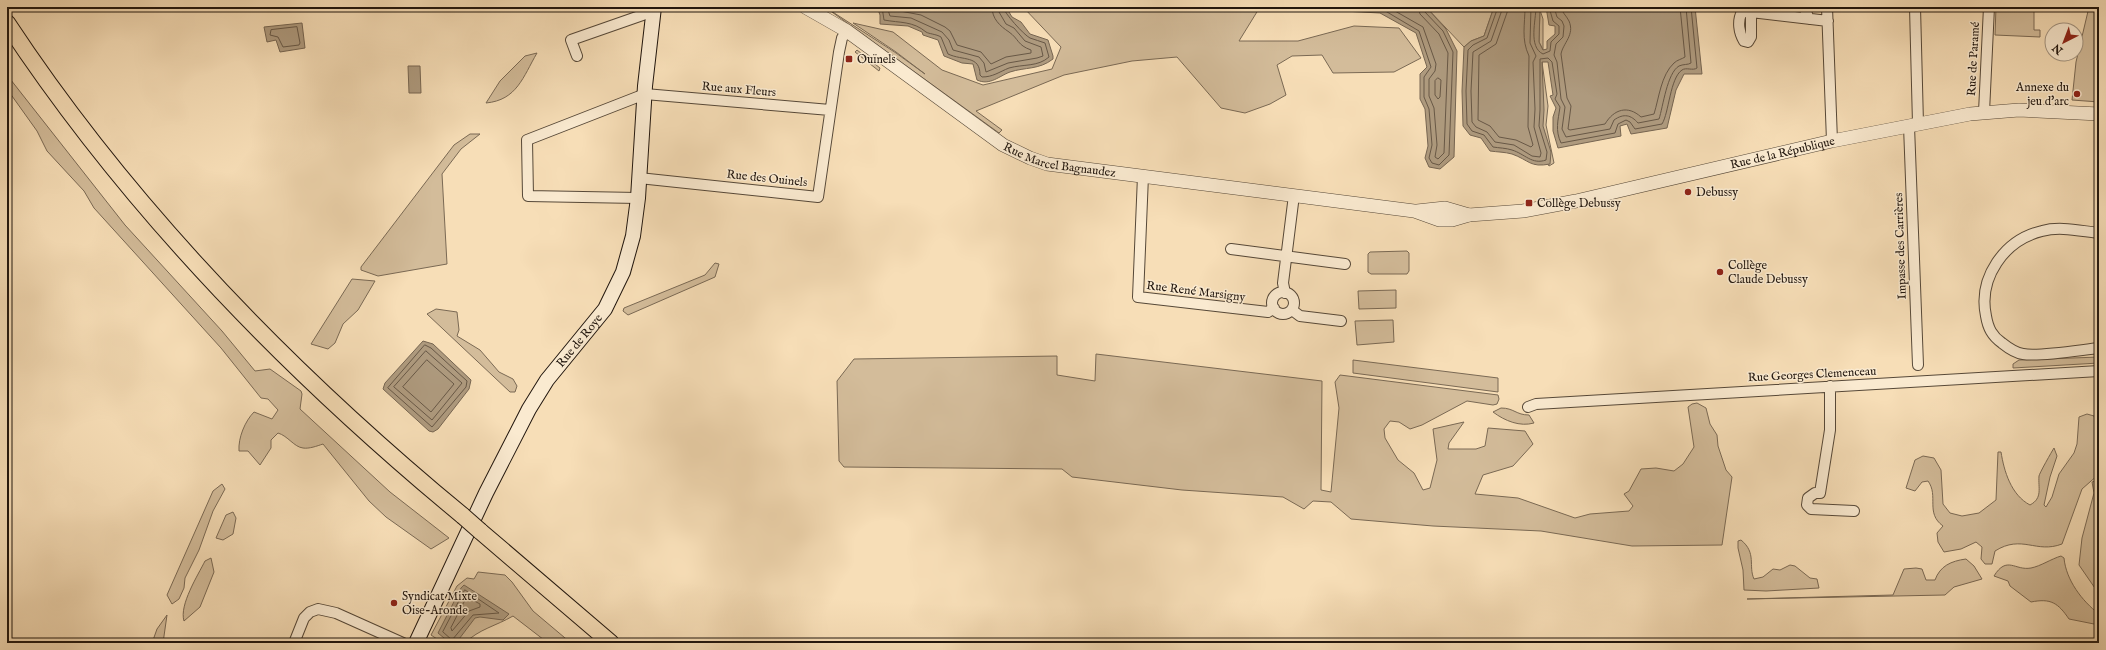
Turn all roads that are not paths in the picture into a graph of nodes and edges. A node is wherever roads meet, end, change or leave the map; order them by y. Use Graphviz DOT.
graph roads {
  1 [pos="805,7"];
  2 [pos="1804,7"];
  3 [pos="1827,7"];
  4 [pos="1915,7"];
  5 [pos="1989,7"];
  6 [pos="654,9"];
  7 [pos="1752,12"];
  8 [pos="1808,19"];
  9 [pos="1828,20"];
  10 [pos="7,23"];
  11 [pos="847,31"];
  12 [pos="577,56"];
  13 [pos="645,94"];
  14 [pos="830,110"];
  15 [pos="1984,112"];
  16 [pos="2099,114"];
  17 [pos="1914,125"];
  18 [pos="1832,141"];
  19 [pos="1143,176"];
  20 [pos="639,178"];
  21 [pos="1294,195"];
  22 [pos="638,198"];
  23 [pos="1357,204"];
  24 [pos="2099,233"];
  25 [pos="1231,249"];
  26 [pos="1286,257"];
  27 [pos="1345,264"];
  28 [pos="1285,293"];
  29 [pos="1274,308"];
  30 [pos="1292,310"];
  31 [pos="1341,321"];
  32 [pos="2099,348"];
  33 [pos="1918,365"];
  34 [pos="2099,371"];
  35 [pos="1830,386"];
  36 [pos="1528,408"];
  37 [pos="1820,493"];
  38 [pos="1827,509"];
  39 [pos="1854,511"];
  40 [pos="294,643"];
  41 [pos="403,643"];
  42 [pos="416,643"];
  43 [pos="611,643"];
  1 -- 11 [label="street, Rue Marcel Bagnaudez"];
  2 -- 8 [label="street"];
  3 -- 9 [label="street"];
  4 -- 17 [label="street, Impasse des Carrières"];
  5 -- 15 [label="street, Rue de Paramé"];
  6 -- 12 [label="street, Rue de Roye"];
  6 -- 13 [label="main road, Rue de Roye"];
  7 -- 8 [label="street"];
  8 -- 9 [label="street"];
  9 -- 18 [label="street"];
  10 -- 43 [label="main road, bridge"];
  11 -- 14 [label="street, Rue des Ouinels"];
  11 -- 19 [label="street, Rue Marcel Bagnaudez"];
  13 -- 14 [label="street, Rue aux Fleurs"];
  13 -- 20 [label="main road, Rue de Roye"];
  13 -- 22 [label="street"];
  14 -- 20 [label="street, Rue des Ouinels"];
  15 -- 16 [label="street, Rue de la République"];
  15 -- 17 [label="street, Rue de la République"];
  17 -- 18 [label="street, Rue de la République"];
  17 -- 33 [label="street, Impasse des Carrières"];
  18 -- 23 [label="street, Rue de la République"];
  19 -- 21 [label="street, Rue Marcel Bagnaudez"];
  19 -- 29 [label="street, Rue René Marsigny"];
  20 -- 22 [label="main road, Rue de Roye"];
  21 -- 23 [label="street, Rue Marcel Bagnaudez"];
  21 -- 26 [label="street"];
  22 -- 42 [label="main road, Rue de Roye"];
  24 -- 32 [label="street"];
  25 -- 26 [label="street"];
  26 -- 27 [label="street"];
  26 -- 28 [label="street"];
  28 -- 29 [label="street"];
  28 -- 30 [label="street"];
  29 -- 30 [label="street, Rue René Marsigny"];
  30 -- 31 [label="street, Rue René Marsigny"];
  34 -- 35 [label="street, Rue Georges Clemenceau"];
  35 -- 36 [label="street, Rue Georges Clemenceau"];
  35 -- 37 [label="street"];
  37 -- 38 [label="street"];
  37 -- 38 [label="street"];
  38 -- 39 [label="street"];
  40 -- 41 [label="street"];
}
